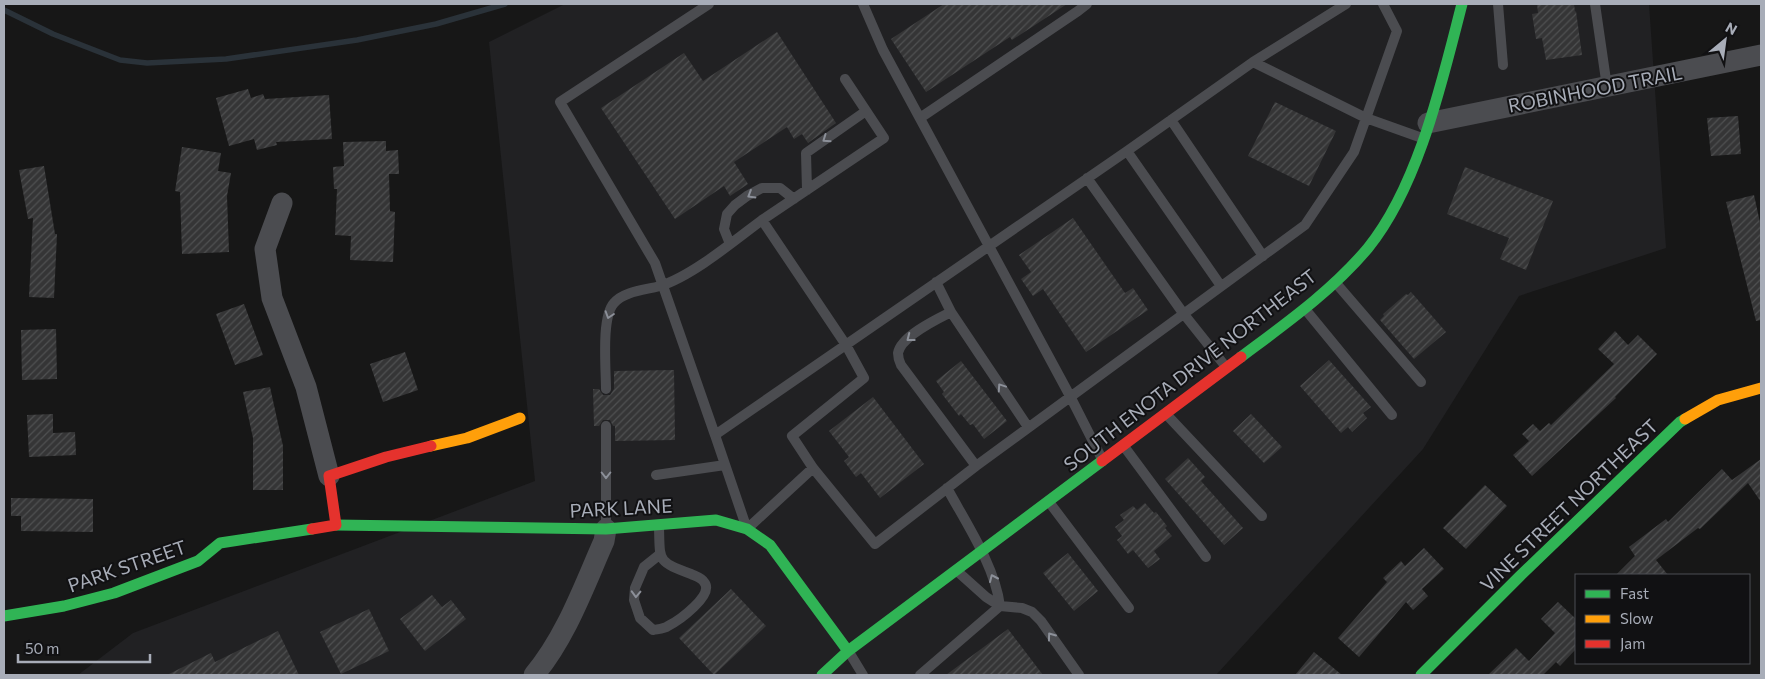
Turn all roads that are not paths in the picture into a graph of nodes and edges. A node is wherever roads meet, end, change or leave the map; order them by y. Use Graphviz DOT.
graph roads {
  1 [pos="709,4"];
  2 [pos="863,4"];
  3 [pos="1087,4"];
  4 [pos="1346,4"];
  5 [pos="1383,4"];
  6 [pos="1462,4"];
  7 [pos="1498,4"];
  8 [pos="1596,4"];
  9 [pos="1761,55"];
  10 [pos="1253,62"];
  11 [pos="1503,65"];
  12 [pos="845,79"];
  13 [pos="1606,86"];
  14 [pos="866,111"];
  15 [pos="920,118"];
  16 [pos="1366,118"];
  17 [pos="1171,120"];
  18 [pos="1426,130"];
  19 [pos="1127,151"];
  20 [pos="1087,178"];
  21 [pos="806,190"];
  22 [pos="794,199"];
  23 [pos="282,203"];
  24 [pos="762,220"];
  25 [pos="730,244"];
  26 [pos="989,246"];
  27 [pos="1263,256"];
  28 [pos="1334,281"];
  29 [pos="936,282"];
  30 [pos="662,285"];
  31 [pos="1221,286"];
  32 [pos="1304,308"];
  33 [pos="951,312"];
  34 [pos="1183,314"];
  35 [pos="846,345"];
  36 [pos="1227,368"];
  37 [pos="1421,382"];
  38 [pos="1761,388"];
  39 [pos="606,389"];
  40 [pos="1070,396"];
  41 [pos="1165,414"];
  42 [pos="1392,416"];
  43 [pos="520,418"];
  44 [pos="606,426"];
  45 [pos="1028,427"];
  46 [pos="715,435"];
  47 [pos="1123,445"];
  48 [pos="1102,460"];
  49 [pos="725,466"];
  50 [pos="976,466"];
  51 [pos="813,468"];
  52 [pos="656,475"];
  53 [pos="329,476"];
  54 [pos="947,488"];
  55 [pos="1048,501"];
  56 [pos="1262,516"];
  57 [pos="336,525"];
  58 [pos="659,525"];
  59 [pos="606,529"];
  60 [pos="747,529"];
  61 [pos="981,551"];
  62 [pos="660,555"];
  63 [pos="1206,557"];
  64 [pos="956,570"];
  65 [pos="1000,606"];
  66 [pos="1129,608"];
  67 [pos="4,616"];
  68 [pos="848,651"];
  69 [pos="534,675"];
  70 [pos="822,675"];
  71 [pos="862,675"];
  72 [pos="920,675"];
  73 [pos="1079,675"];
  74 [pos="1420,675"];
  1 -- 30 [label="lane"];
  2 -- 15 [label="lane"];
  3 -- 15 [label="lane"];
  4 -- 10 [label="lane"];
  5 -- 16 [label="lane"];
  6 -- 18 [label="street, SOUTH ENOTA DRIVE NORTHEAST"];
  7 -- 11 [label="lane"];
  8 -- 13 [label="lane"];
  9 -- 13 [label="street, ROBINHOOD TRAIL"];
  10 -- 16 [label="lane"];
  10 -- 17 [label="lane"];
  12 -- 14 [label="lane"];
  13 -- 18 [label="street, ROBINHOOD TRAIL"];
  14 -- 21 [label="lane, one-way"];
  14 -- 21 [label="lane"];
  15 -- 26 [label="lane"];
  16 -- 18 [label="lane"];
  16 -- 27 [label="lane"];
  17 -- 19 [label="lane"];
  17 -- 27 [label="lane"];
  18 -- 28 [label="street, SOUTH ENOTA DRIVE NORTHEAST"];
  19 -- 20 [label="lane"];
  19 -- 31 [label="lane"];
  20 -- 26 [label="lane"];
  20 -- 34 [label="lane"];
  21 -- 22 [label="lane"];
  22 -- 24 [label="lane"];
  22 -- 25 [label="lane, one-way"];
  23 -- 53 [label="street"];
  24 -- 25 [label="lane"];
  24 -- 35 [label="lane"];
  25 -- 30 [label="lane"];
  26 -- 29 [label="lane"];
  26 -- 40 [label="lane"];
  27 -- 31 [label="lane"];
  28 -- 32 [label="street, SOUTH ENOTA DRIVE NORTHEAST"];
  28 -- 37 [label="lane"];
  29 -- 33 [label="lane"];
  29 -- 35 [label="lane"];
  30 -- 39 [label="lane, one-way"];
  30 -- 46 [label="lane"];
  31 -- 34 [label="lane"];
  32 -- 36 [label="street, SOUTH ENOTA DRIVE NORTHEAST"];
  32 -- 42 [label="lane"];
  45 -- 33 [label="lane, one-way"];
  33 -- 50 [label="lane, one-way"];
  34 -- 36 [label="lane"];
  34 -- 40 [label="lane"];
  35 -- 46 [label="lane"];
  35 -- 51 [label="lane"];
  36 -- 41 [label="street, SOUTH ENOTA DRIVE NORTHEAST"];
  38 -- 74 [label="street, VINE STREET NORTHEAST"];
  40 -- 45 [label="lane"];
  40 -- 48 [label="lane"];
  41 -- 47 [label="street, SOUTH ENOTA DRIVE NORTHEAST"];
  41 -- 56 [label="lane"];
  43 -- 53 [label="street"];
  44 -- 59 [label="lane, one-way"];
  45 -- 50 [label="lane"];
  46 -- 49 [label="lane"];
  47 -- 48 [label="street, SOUTH ENOTA DRIVE NORTHEAST"];
  47 -- 63 [label="lane"];
  48 -- 55 [label="street, SOUTH ENOTA DRIVE NORTHEAST"];
  49 -- 52 [label="lane"];
  49 -- 60 [label="lane"];
  50 -- 54 [label="lane"];
  51 -- 54 [label="lane"];
  51 -- 60 [label="lane"];
  53 -- 57 [label="street"];
  54 -- 61 [label="lane"];
  55 -- 61 [label="street, SOUTH ENOTA DRIVE NORTHEAST"];
  55 -- 66 [label="lane"];
  57 -- 59 [label="street, PARK LANE"];
  57 -- 67 [label="street, PARK STREET"];
  58 -- 59 [label="street, PARK LANE"];
  58 -- 60 [label="street, PARK LANE"];
  58 -- 62 [label="lane"];
  59 -- 69 [label="street"];
  60 -- 68 [label="street, PARK LANE"];
  61 -- 64 [label="street, SOUTH ENOTA DRIVE NORTHEAST"];
  65 -- 61 [label="lane, one-way"];
  62 -- 62 [label="lane, one-way"];
  64 -- 65 [label="lane"];
  64 -- 68 [label="street, SOUTH ENOTA DRIVE NORTHEAST"];
  65 -- 72 [label="lane"];
  73 -- 65 [label="lane, one-way"];
  68 -- 70 [label="street, SOUTH ENOTA DRIVE NORTHEAST"];
  68 -- 71 [label="lane"];
}
